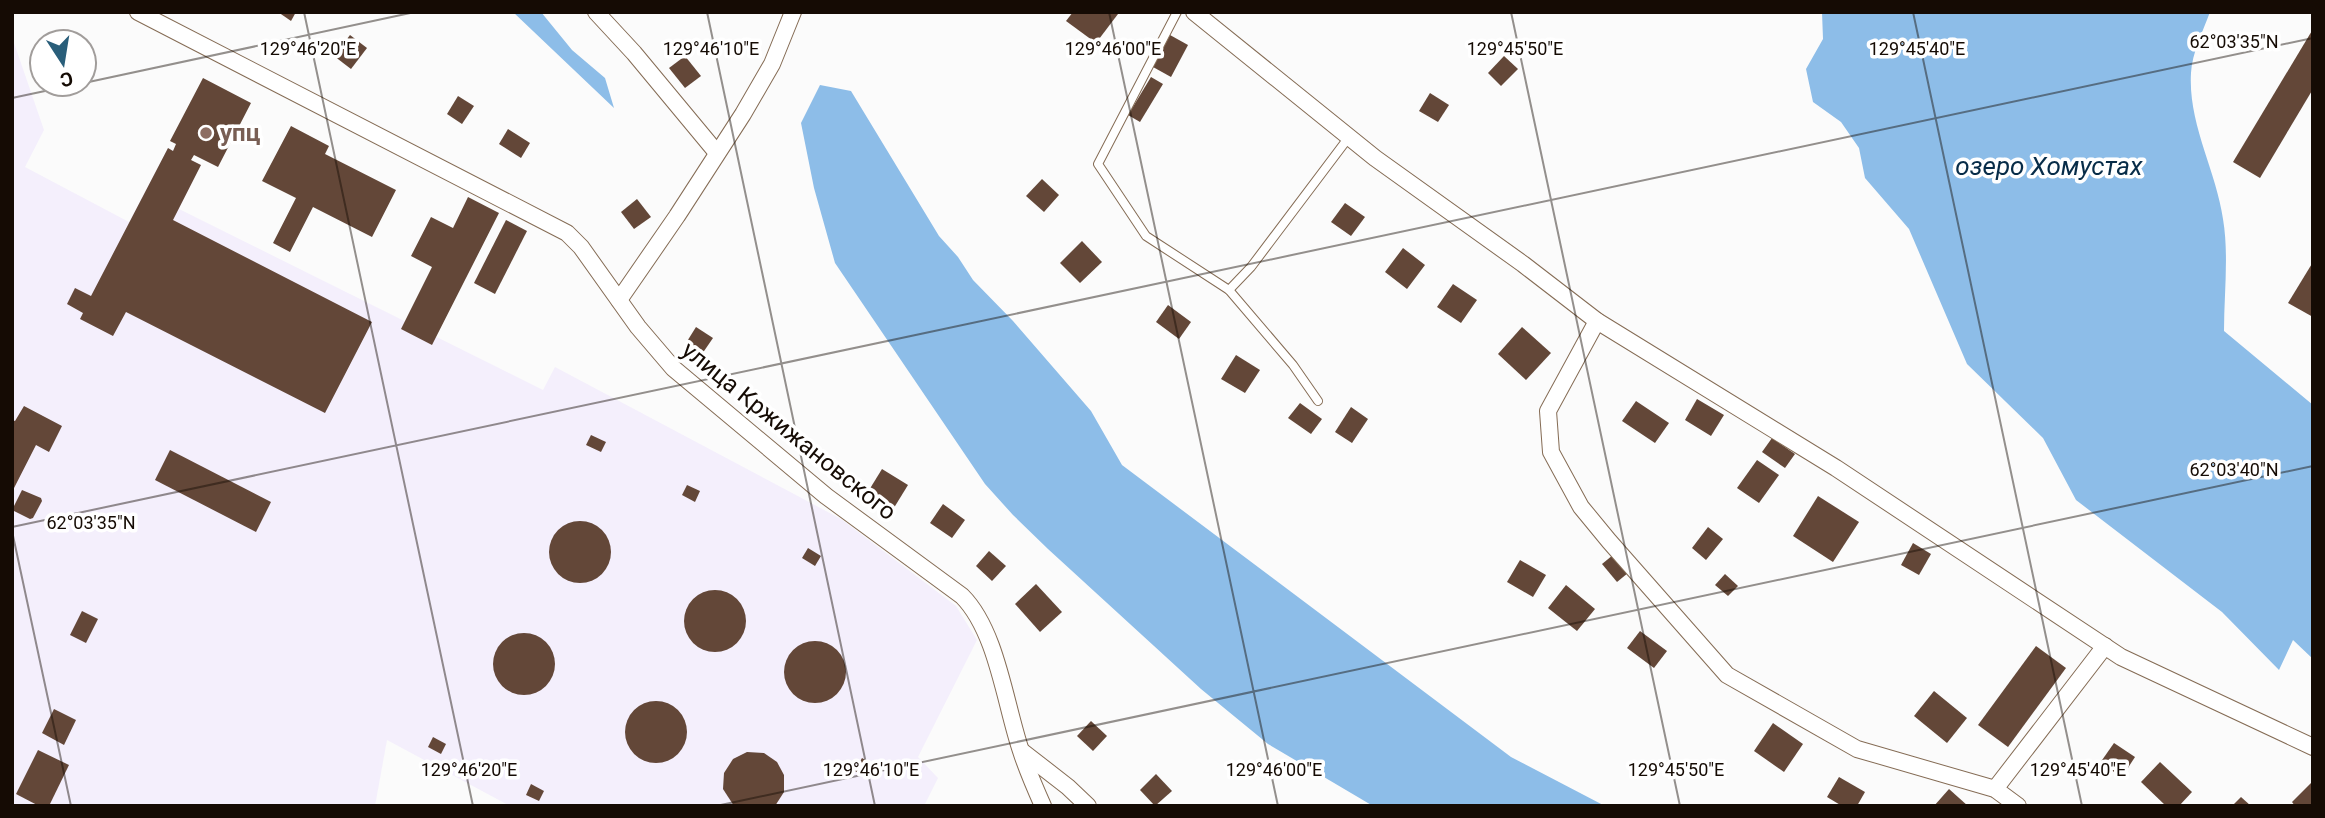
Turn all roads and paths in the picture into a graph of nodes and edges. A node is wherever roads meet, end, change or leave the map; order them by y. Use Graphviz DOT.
graph roads {
  1 [pos="138,12"];
  2 [pos="596,12"];
  3 [pos="793,12"];
  4 [pos="1177,12"];
  5 [pos="1194,12"];
  6 [pos="1349,137"];
  7 [pos="717,153"];
  8 [pos="1229,290"];
  9 [pos="619,300"];
  10 [pos="1597,321"];
  11 [pos="1318,401"];
  12 [pos="2105,646"];
  13 [pos="2313,747"];
  14 [pos="1021,751"];
  15 [pos="1995,789"];
  16 [pos="1043,806"];
  17 [pos="1088,806"];
  18 [pos="2018,806"];
  1 -- 9 [label="street, улица Кржижановского"];
  2 -- 7 [label="street"];
  3 -- 7 [label="street"];
  4 -- 8 [label="lane"];
  5 -- 6 [label="street"];
  6 -- 8 [label="lane"];
  6 -- 10 [label="street"];
  7 -- 9 [label="street"];
  8 -- 11 [label="lane"];
  9 -- 14 [label="street, улица Кржижановского"];
  10 -- 12 [label="street"];
  10 -- 15 [label="street"];
  12 -- 13 [label="street"];
  12 -- 15 [label="street"];
  14 -- 16 [label="street, улица Кржижановского"];
  14 -- 17 [label="street"];
  15 -- 18 [label="street"];
}
